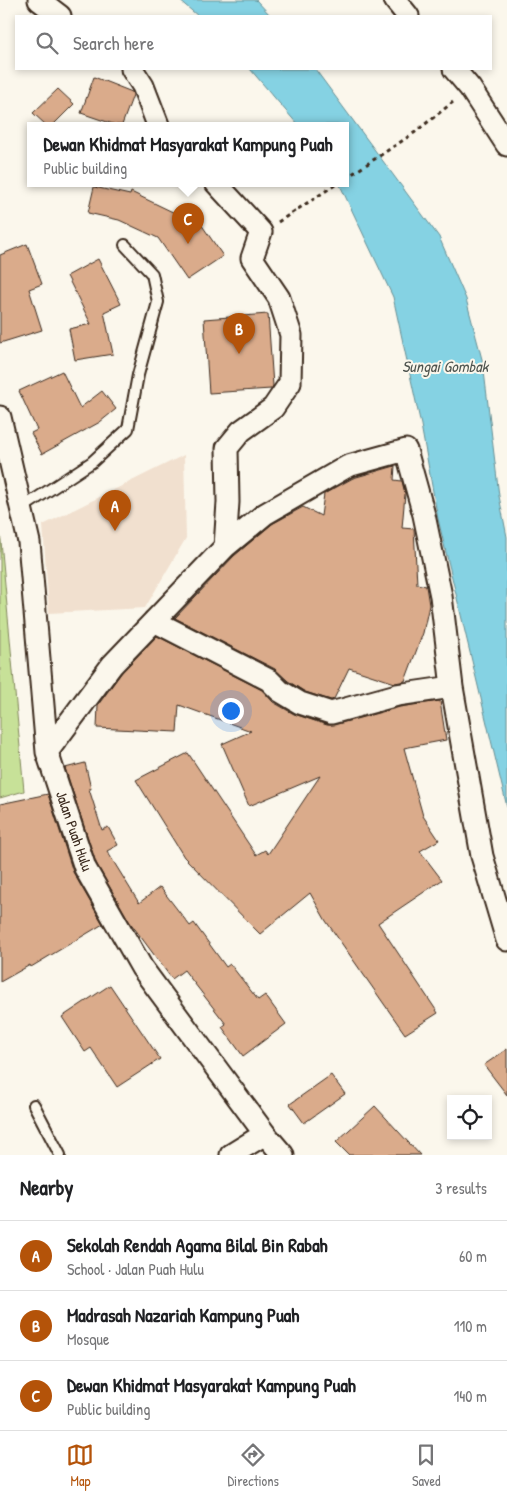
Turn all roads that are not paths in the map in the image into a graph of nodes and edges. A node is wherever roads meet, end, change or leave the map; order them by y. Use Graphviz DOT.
graph roads {
  1 [pos="39,0"];
  2 [pos="394,0"];
  3 [pos="59,15"];
  4 [pos="407,15"];
  5 [pos="133,70"];
  6 [pos="455,70"];
  7 [pos="157,122"];
  8 [pos="507,145"];
  9 [pos="220,187"];
  10 [pos="125,245"];
  11 [pos="0,417"];
  12 [pos="22,508"];
  13 [pos="225,547"];
  14 [pos="154,621"];
  15 [pos="452,687"];
  16 [pos="48,752"];
  17 [pos="507,940"];
  18 [pos="34,1105"];
  19 [pos="264,1134"];
  20 [pos="60,1155"];
  21 [pos="231,1155"];
  22 [pos="283,1155"];
  1 -- 3 [label="street"];
  2 -- 4 [label="street"];
  5 -- 7 [label="street"];
  6 -- 8 [label="street"];
  9 -- 13 [label="street"];
  10 -- 12 [label="lane"];
  11 -- 12 [label="street, Jalan Puah Hulu"];
  12 -- 16 [label="street, Jalan Puah Hulu"];
  13 -- 14 [label="street"];
  13 -- 15 [label="street"];
  14 -- 15 [label="street"];
  14 -- 16 [label="street"];
  15 -- 17 [label="street"];
  16 -- 19 [label="street, Jalan Puah Hulu"];
  18 -- 20 [label="lane"];
  19 -- 21 [label="street"];
  19 -- 22 [label="street, Jalan Puah Hulu"];
}
